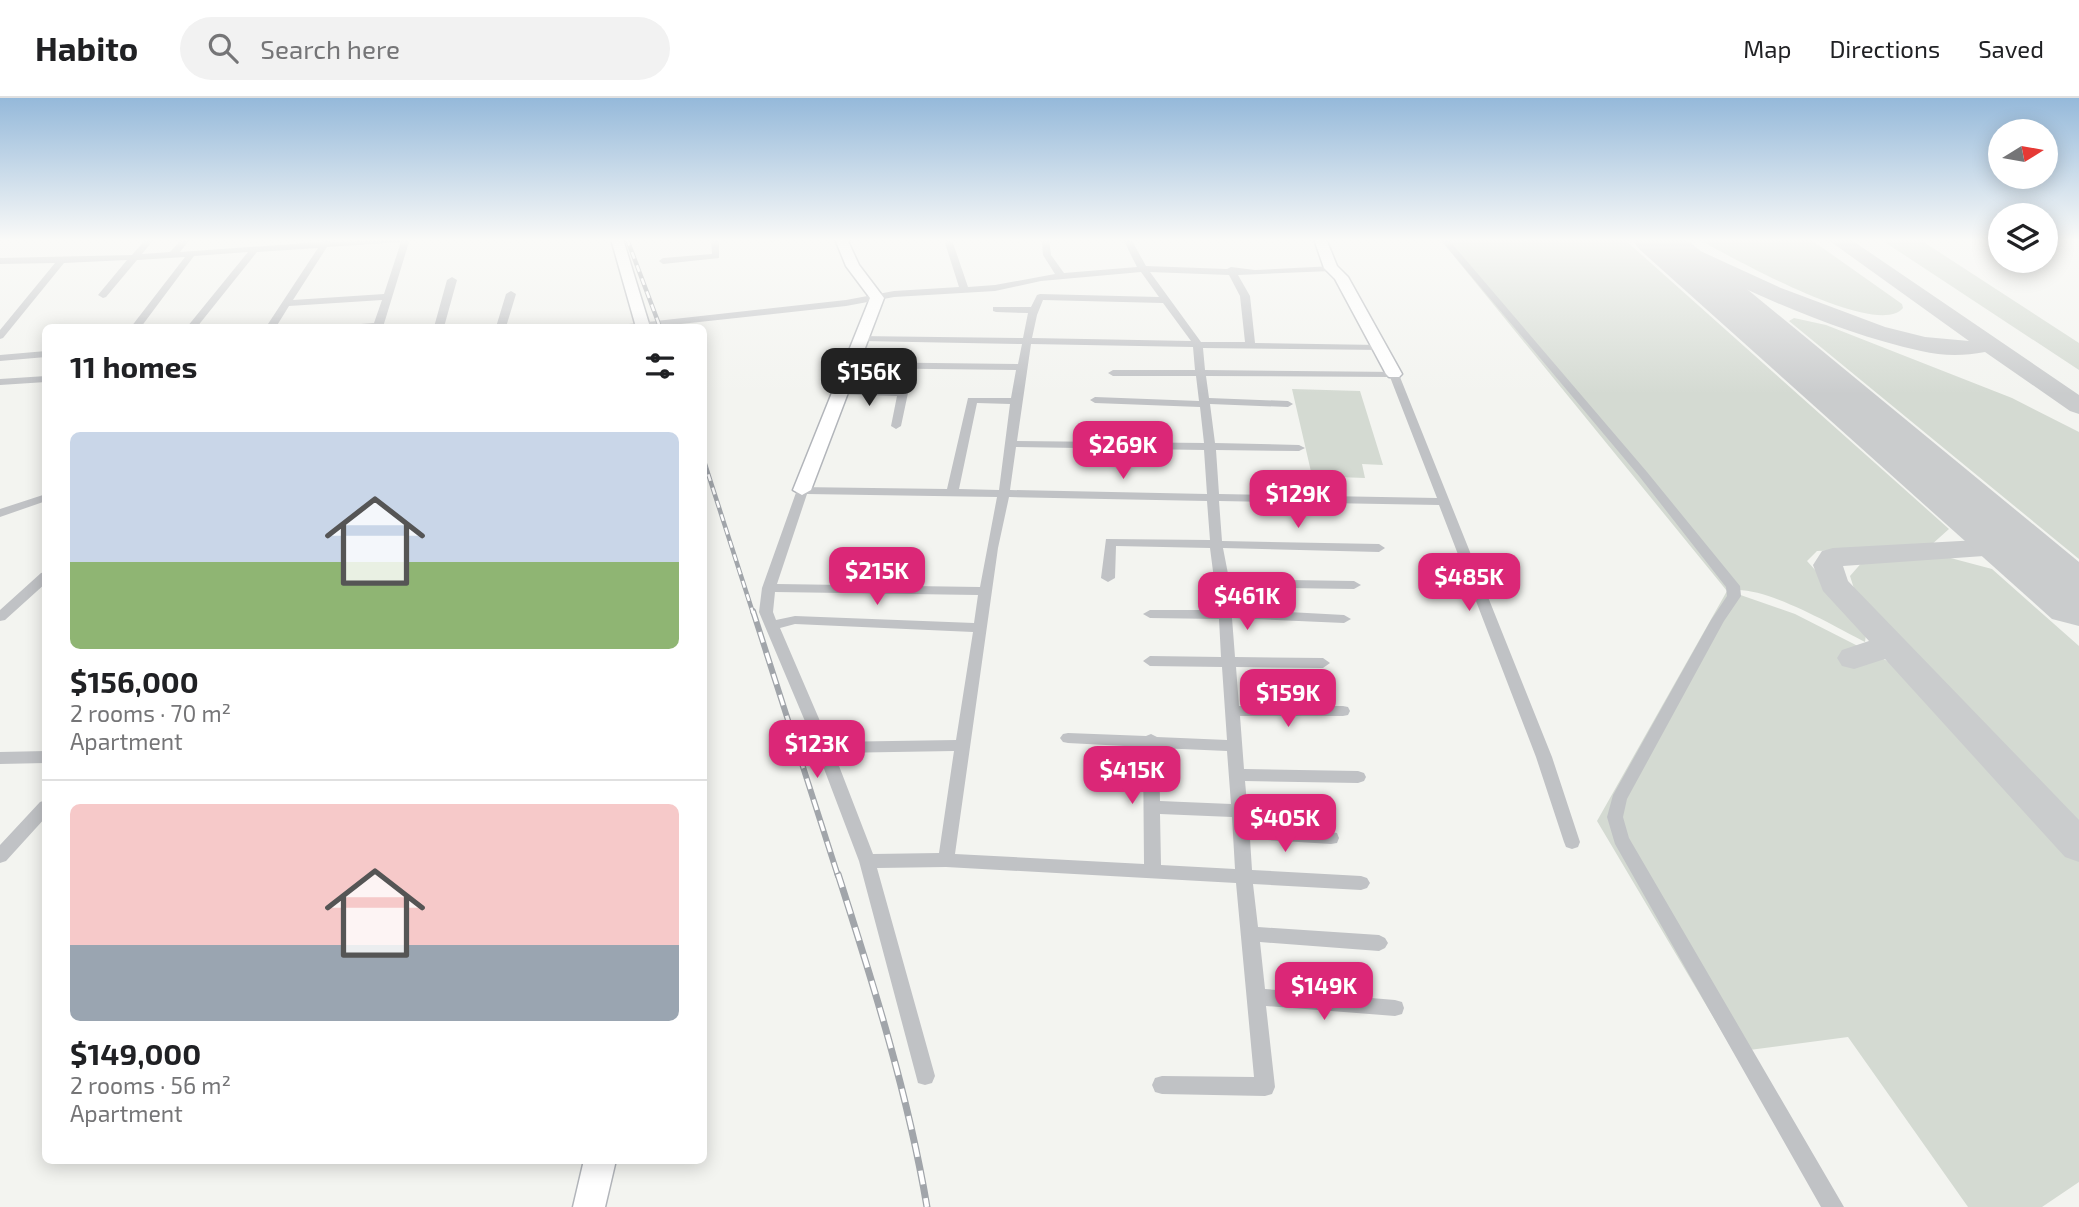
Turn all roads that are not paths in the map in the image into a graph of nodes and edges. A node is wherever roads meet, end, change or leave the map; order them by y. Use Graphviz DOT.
graph roads {
  1 [pos="37,291"];
  2 [pos="106,291"];
  3 [pos="163,291"];
  4 [pos="222,291"];
  5 [pos="295,291"];
  6 [pos="390,291"];
  7 [pos="449,291"];
  8 [pos="630,291"];
  9 [pos="872,291"];
  10 [pos="951,291"];
  11 [pos="1158,291"];
  12 [pos="1242,291"];
  13 [pos="1348,291"];
  14 [pos="1488,291"];
  15 [pos="511,294"];
  16 [pos="103,295"];
  17 [pos="388,297"];
  18 [pos="877,298"];
  19 [pos="1165,300"];
  20 [pos="288,303"];
  21 [pos="996,309"];
  22 [pos="1036,310"];
  23 [pos="138,324"];
  24 [pos="194,324"];
  25 [pos="273,324"];
  26 [pos="380,324"];
  27 [pos="440,324"];
  28 [pos="502,324"];
  29 [pos="638,324"];
  30 [pos="664,324"];
  31 [pos="0,336"];
  32 [pos="861,338"];
  33 [pos="1027,340"];
  34 [pos="1197,343"];
  35 [pos="1250,345"];
  36 [pos="1379,348"];
  37 [pos="42,354"];
  38 [pos="0,358"];
  39 [pos="850,365"];
  40 [pos="1022,368"];
  41 [pos="1113,373"];
  42 [pos="1200,374"];
  43 [pos="1394,374"];
  44 [pos="42,379"];
  45 [pos="0,382"];
  46 [pos="839,392"];
  47 [pos="1095,400"];
  48 [pos="1016,401"];
  49 [pos="1205,403"];
  50 [pos="1288,404"];
  51 [pos="897,426"];
  52 [pos="1011,444"];
  53 [pos="1210,448"];
  54 [pos="1299,448"];
  55 [pos="802,490"];
  56 [pos="952,493"];
  57 [pos="1004,494"];
  58 [pos="42,497"];
  59 [pos="1213,500"];
  60 [pos="1445,502"];
  61 [pos="0,513"];
  62 [pos="1216,544"];
  63 [pos="1379,548"];
  64 [pos="1108,578"];
  65 [pos="42,580"];
  66 [pos="1223,583"];
  67 [pos="1354,585"];
  68 [pos="769,587"];
  69 [pos="30,590"];
  70 [pos="42,590"];
  71 [pos="986,592"];
  72 [pos="1225,613"];
  73 [pos="1150,614"];
  74 [pos="0,617"];
  75 [pos="1344,619"];
  76 [pos="772,625"];
  77 [pos="980,628"];
  78 [pos="1150,661"];
  79 [pos="1228,663"];
  80 [pos="1323,663"];
  81 [pos="1232,711"];
  82 [pos="1343,711"];
  83 [pos="1068,738"];
  84 [pos="1151,740"];
  85 [pos="962,745"];
  86 [pos="1234,746"];
  87 [pos="824,748"];
  88 [pos="42,757"];
  89 [pos="0,758"];
  90 [pos="1237,775"];
  91 [pos="1358,777"];
  92 [pos="1151,807"];
  93 [pos="42,810"];
  94 [pos="1240,811"];
  95 [pos="1241,832"];
  96 [pos="1331,838"];
  97 [pos="1572,842"];
  98 [pos="0,856"];
  99 [pos="867,860"];
  100 [pos="946,860"];
  101 [pos="1153,871"];
  102 [pos="1244,876"];
  103 [pos="1361,883"];
  104 [pos="1250,934"];
  105 [pos="1379,943"];
  106 [pos="1256,997"];
  107 [pos="1395,1008"];
  108 [pos="925,1076"];
  109 [pos="1162,1084"];
  110 [pos="599,1164"];
  111 [pos="589,1207"];
  112 [pos="1833,1207"];
  1 -- 31 [label="street"];
  2 -- 16 [label="street"];
  3 -- 23 [label="street"];
  4 -- 24 [label="street"];
  5 -- 20 [label="street"];
  6 -- 17 [label="street"];
  7 -- 27 [label="street"];
  8 -- 29 [label="street"];
  9 -- 18 [label="street"];
  10 -- 18 [label="street"];
  11 -- 19 [label="street"];
  12 -- 35 [label="street"];
  13 -- 36 [label="street"];
  14 -- 112 [label="street"];
  15 -- 28 [label="street"];
  17 -- 20 [label="street"];
  17 -- 26 [label="street"];
  18 -- 30 [label="street"];
  18 -- 32 [label="street"];
  19 -- 22 [label="street"];
  19 -- 34 [label="street"];
  20 -- 25 [label="street"];
  21 -- 22 [label="street"];
  22 -- 33 [label="street"];
  32 -- 33 [label="street"];
  32 -- 39 [label="street"];
  33 -- 34 [label="street"];
  33 -- 40 [label="street"];
  34 -- 35 [label="street"];
  34 -- 42 [label="street"];
  35 -- 36 [label="street"];
  36 -- 43 [label="street"];
  37 -- 38 [label="street"];
  39 -- 40 [label="street"];
  39 -- 46 [label="street"];
  40 -- 48 [label="street"];
  41 -- 42 [label="street"];
  42 -- 43 [label="street"];
  42 -- 49 [label="street"];
  43 -- 60 [label="street"];
  44 -- 45 [label="street"];
  46 -- 51 [label="street"];
  46 -- 55 [label="street"];
  47 -- 49 [label="street"];
  48 -- 52 [label="street"];
  48 -- 56 [label="street"];
  49 -- 50 [label="street"];
  49 -- 53 [label="street"];
  52 -- 53 [label="street"];
  52 -- 57 [label="street"];
  53 -- 54 [label="street"];
  53 -- 59 [label="street"];
  55 -- 56 [label="street"];
  55 -- 68 [label="street"];
  56 -- 57 [label="street"];
  57 -- 59 [label="street"];
  57 -- 71 [label="street"];
  58 -- 61 [label="street"];
  59 -- 60 [label="street"];
  59 -- 62 [label="street"];
  60 -- 97 [label="street"];
  62 -- 63 [label="street"];
  62 -- 64 [label="street"];
  62 -- 66 [label="street"];
  65 -- 69 [label="street"];
  66 -- 67 [label="street"];
  66 -- 72 [label="street"];
  68 -- 71 [label="street"];
  68 -- 76 [label="street"];
  69 -- 70 [label="street"];
  69 -- 74 [label="street"];
  71 -- 77 [label="street"];
  72 -- 73 [label="street"];
  72 -- 75 [label="street"];
  72 -- 79 [label="street"];
  76 -- 77 [label="street"];
  76 -- 87 [label="street"];
  77 -- 85 [label="street"];
  78 -- 79 [label="street"];
  79 -- 80 [label="street"];
  79 -- 81 [label="street"];
  81 -- 82 [label="street"];
  81 -- 86 [label="street"];
  83 -- 84 [label="street"];
  84 -- 86 [label="street"];
  84 -- 92 [label="street"];
  85 -- 87 [label="street"];
  85 -- 100 [label="street"];
  86 -- 90 [label="street"];
  87 -- 99 [label="street"];
  88 -- 89 [label="street"];
  90 -- 91 [label="street"];
  90 -- 94 [label="street"];
  92 -- 94 [label="street"];
  92 -- 101 [label="street"];
  93 -- 98 [label="street"];
  94 -- 95 [label="street"];
  95 -- 96 [label="street"];
  95 -- 102 [label="street"];
  99 -- 100 [label="street"];
  99 -- 108 [label="street"];
  100 -- 101 [label="street"];
  101 -- 102 [label="street"];
  102 -- 103 [label="street"];
  102 -- 104 [label="street"];
  104 -- 105 [label="street"];
  104 -- 106 [label="street"];
  106 -- 107 [label="street"];
  106 -- 109 [label="street"];
  110 -- 111 [label="street"];
}
